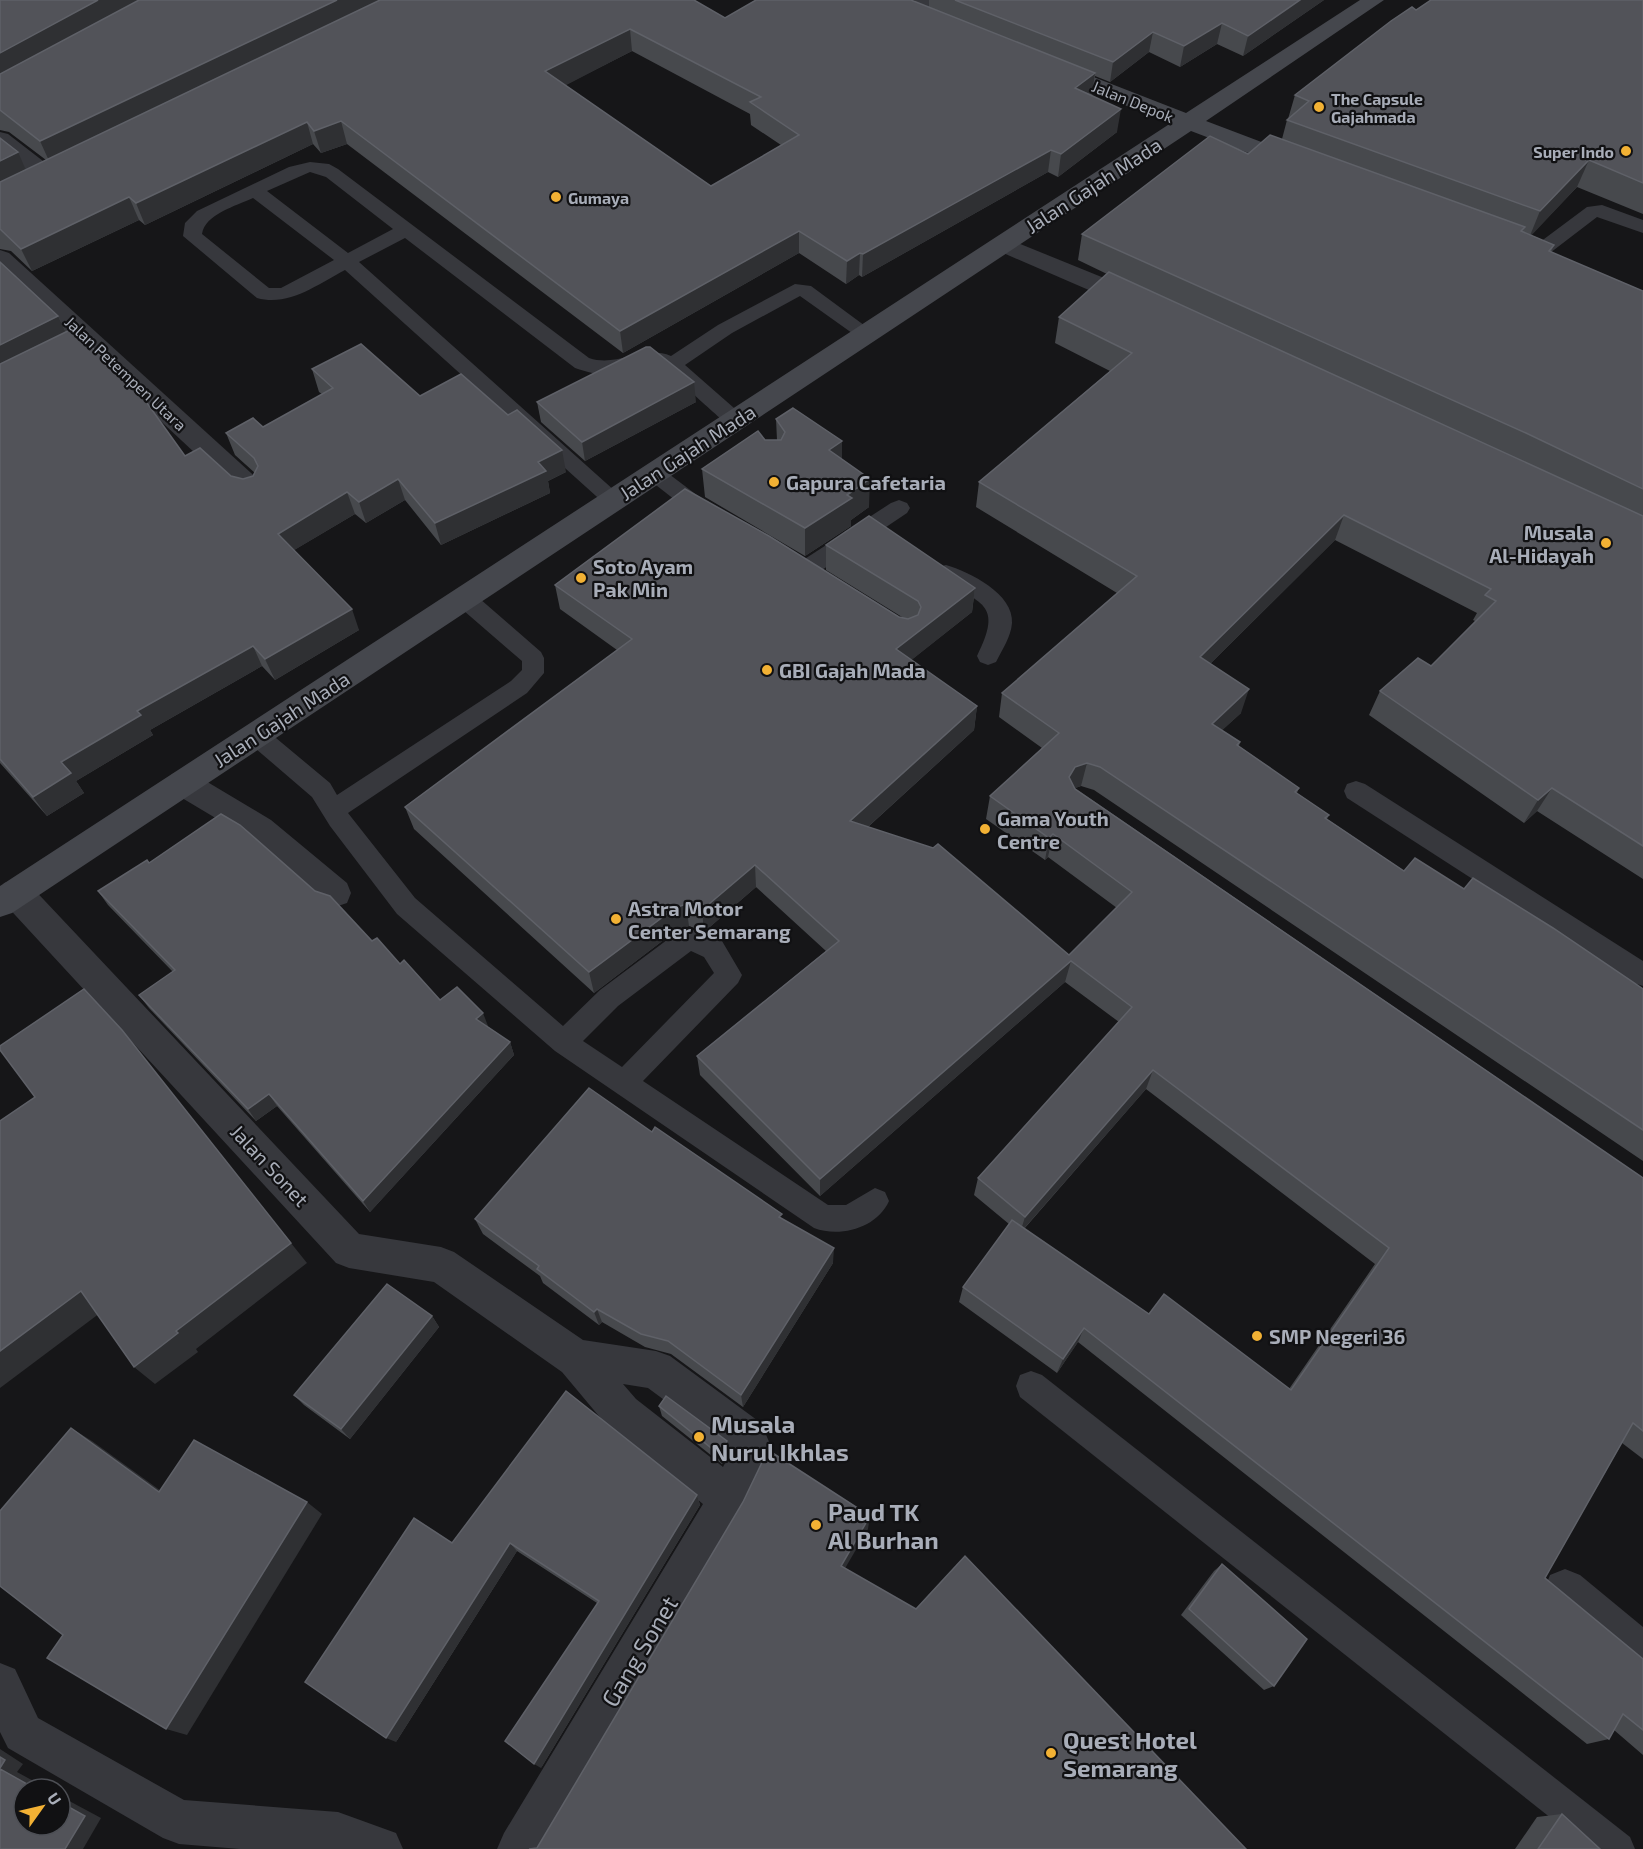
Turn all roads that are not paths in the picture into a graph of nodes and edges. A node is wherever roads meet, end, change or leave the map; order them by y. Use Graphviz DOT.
graph roads {
  1 [pos="1374,0"];
  2 [pos="1033,61"];
  3 [pos="1187,123"];
  4 [pos="0,139"];
  5 [pos="69,166"];
  6 [pos="1319,172"];
  7 [pos="255,190"];
  8 [pos="1643,227"];
  9 [pos="406,230"];
  10 [pos="1003,244"];
  11 [pos="1538,253"];
  12 [pos="0,258"];
  13 [pos="348,262"];
  14 [pos="1159,311"];
  15 [pos="866,334"];
  16 [pos="673,364"];
  17 [pos="738,427"];
  18 [pos="654,473"];
  19 [pos="251,489"];
  20 [pos="614,500"];
  21 [pos="899,508"];
  22 [pos="720,520"];
  23 [pos="868,525"];
  24 [pos="888,540"];
  25 [pos="929,562"];
  26 [pos="826,583"];
  27 [pos="464,598"];
  28 [pos="988,656"];
  29 [pos="256,735"];
  30 [pos="183,783"];
  31 [pos="1356,791"];
  32 [pos="333,810"];
  33 [pos="335,893"];
  34 [pos="8,898"];
  35 [pos="1643,975"];
  36 [pos="564,1043"];
  37 [pos="624,1083"];
  38 [pos="875,1201"];
  39 [pos="576,1358"];
  40 [pos="1031,1386"];
  41 [pos="753,1451"];
  42 [pos="729,1500"];
  43 [pos="1565,1590"];
  44 [pos="1643,1654"];
  45 [pos="0,1683"];
  46 [pos="380,1849"];
  47 [pos="520,1849"];
  48 [pos="1618,1849"];
  1 -- 3 [label="main road, Jalan Gajah Mada"];
  2 -- 3 [label="main road, Jalan Depok"];
  3 -- 6 [label="main road, Jalan Depok"];
  3 -- 10 [label="main road, Jalan Gajah Mada"];
  4 -- 5 [label="street"];
  7 -- 9 [label="lane"];
  7 -- 13 [label="lane"];
  7 -- 13 [label="lane"];
  8 -- 11 [label="lane"];
  9 -- 13 [label="lane"];
  9 -- 16 [label="lane"];
  10 -- 14 [label="street"];
  10 -- 15 [label="main road, Jalan Gajah Mada"];
  12 -- 19 [label="street, Jalan Petempen Utara"];
  13 -- 20 [label="lane"];
  15 -- 16 [label="lane"];
  15 -- 17 [label="main road, Jalan Gajah Mada"];
  16 -- 17 [label="lane"];
  17 -- 18 [label="main road, Jalan Gajah Mada"];
  18 -- 20 [label="main road, Jalan Gajah Mada"];
  18 -- 22 [label="lane"];
  20 -- 27 [label="main road, Jalan Gajah Mada"];
  21 -- 23 [label="lane"];
  23 -- 24 [label="lane"];
  23 -- 26 [label="lane"];
  25 -- 28 [label="lane"];
  27 -- 29 [label="main road, Jalan Gajah Mada"];
  27 -- 32 [label="lane"];
  29 -- 30 [label="main road, Jalan Gajah Mada"];
  29 -- 32 [label="lane"];
  30 -- 33 [label="street"];
  30 -- 34 [label="main road, Jalan Gajah Mada"];
  31 -- 35 [label="lane"];
  32 -- 36 [label="lane"];
  34 -- 39 [label="street, Jalan Sonet"];
  36 -- 37 [label="lane"];
  36 -- 37 [label="lane"];
  37 -- 38 [label="lane"];
  39 -- 41 [label="street, Jalan Sonet"];
  39 -- 42 [label="street, Jalan Sonet"];
  40 -- 48 [label="lane"];
  41 -- 42 [label="street, Gang Sonet"];
  42 -- 47 [label="street, Gang Sonet"];
  43 -- 44 [label="street"];
  45 -- 46 [label="street"];
}
